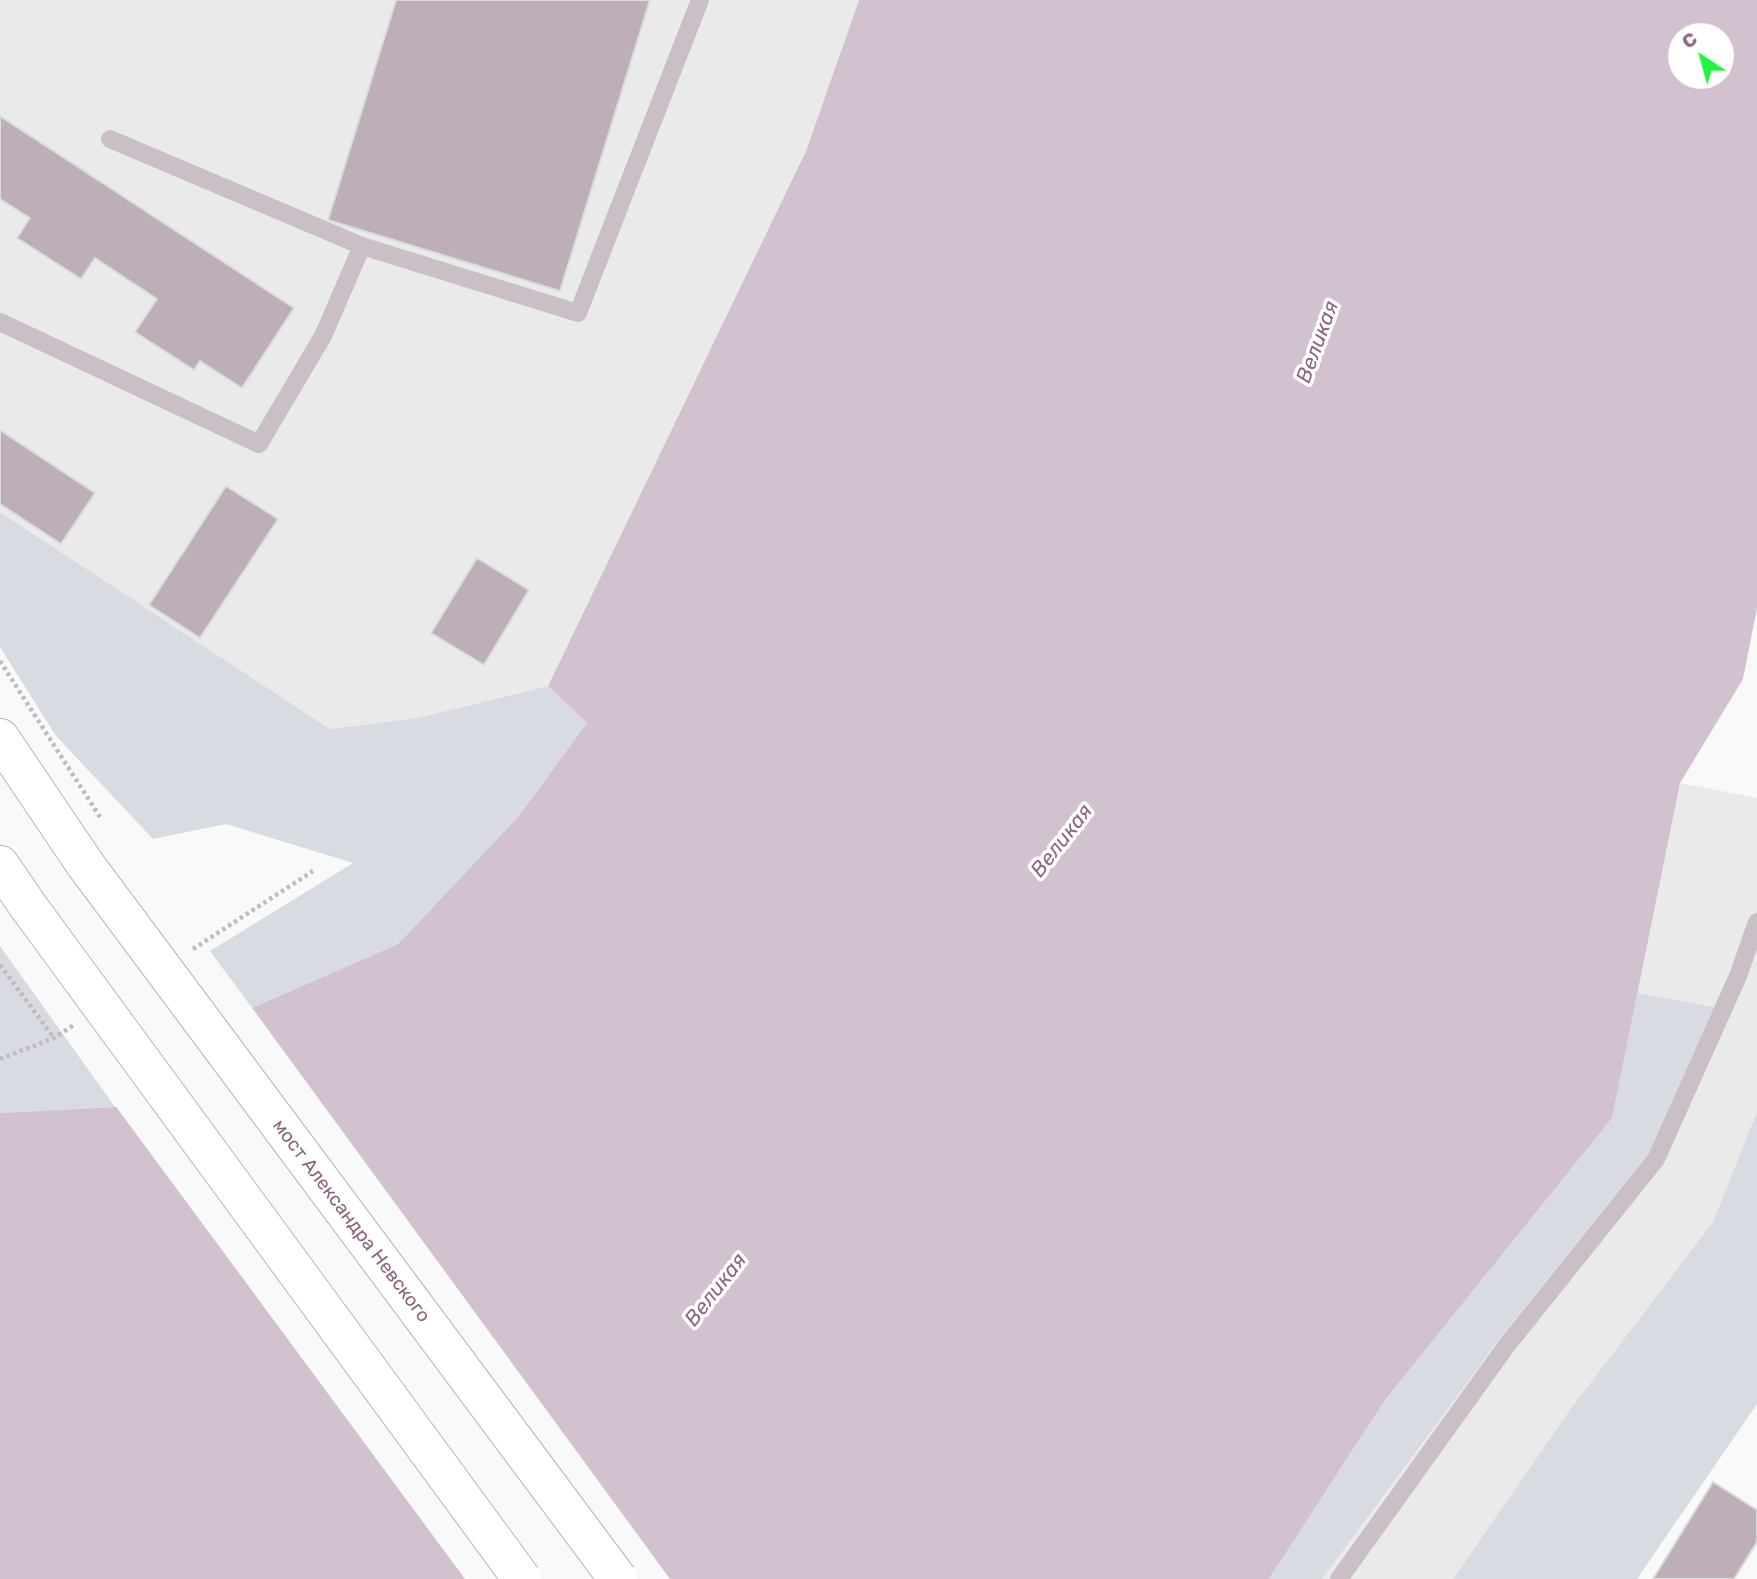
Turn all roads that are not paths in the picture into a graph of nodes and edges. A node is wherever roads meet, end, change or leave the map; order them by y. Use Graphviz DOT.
graph roads {
  1 [pos="700,0"];
  2 [pos="110,139"];
  3 [pos="362,246"];
  4 [pos="0,322"];
  5 [pos="0,738"];
  6 [pos="0,865"];
  7 [pos="1757,922"];
  8 [pos="522,1579"];
  9 [pos="618,1579"];
  10 [pos="1339,1579"];
  1 -- 3 [label="lane"];
  2 -- 3 [label="lane"];
  3 -- 4 [label="lane"];
  5 -- 9 [label="highway, мост Александра Невского, bridge"];
  6 -- 8 [label="highway, bridge"];
  7 -- 10 [label="lane"];
}
